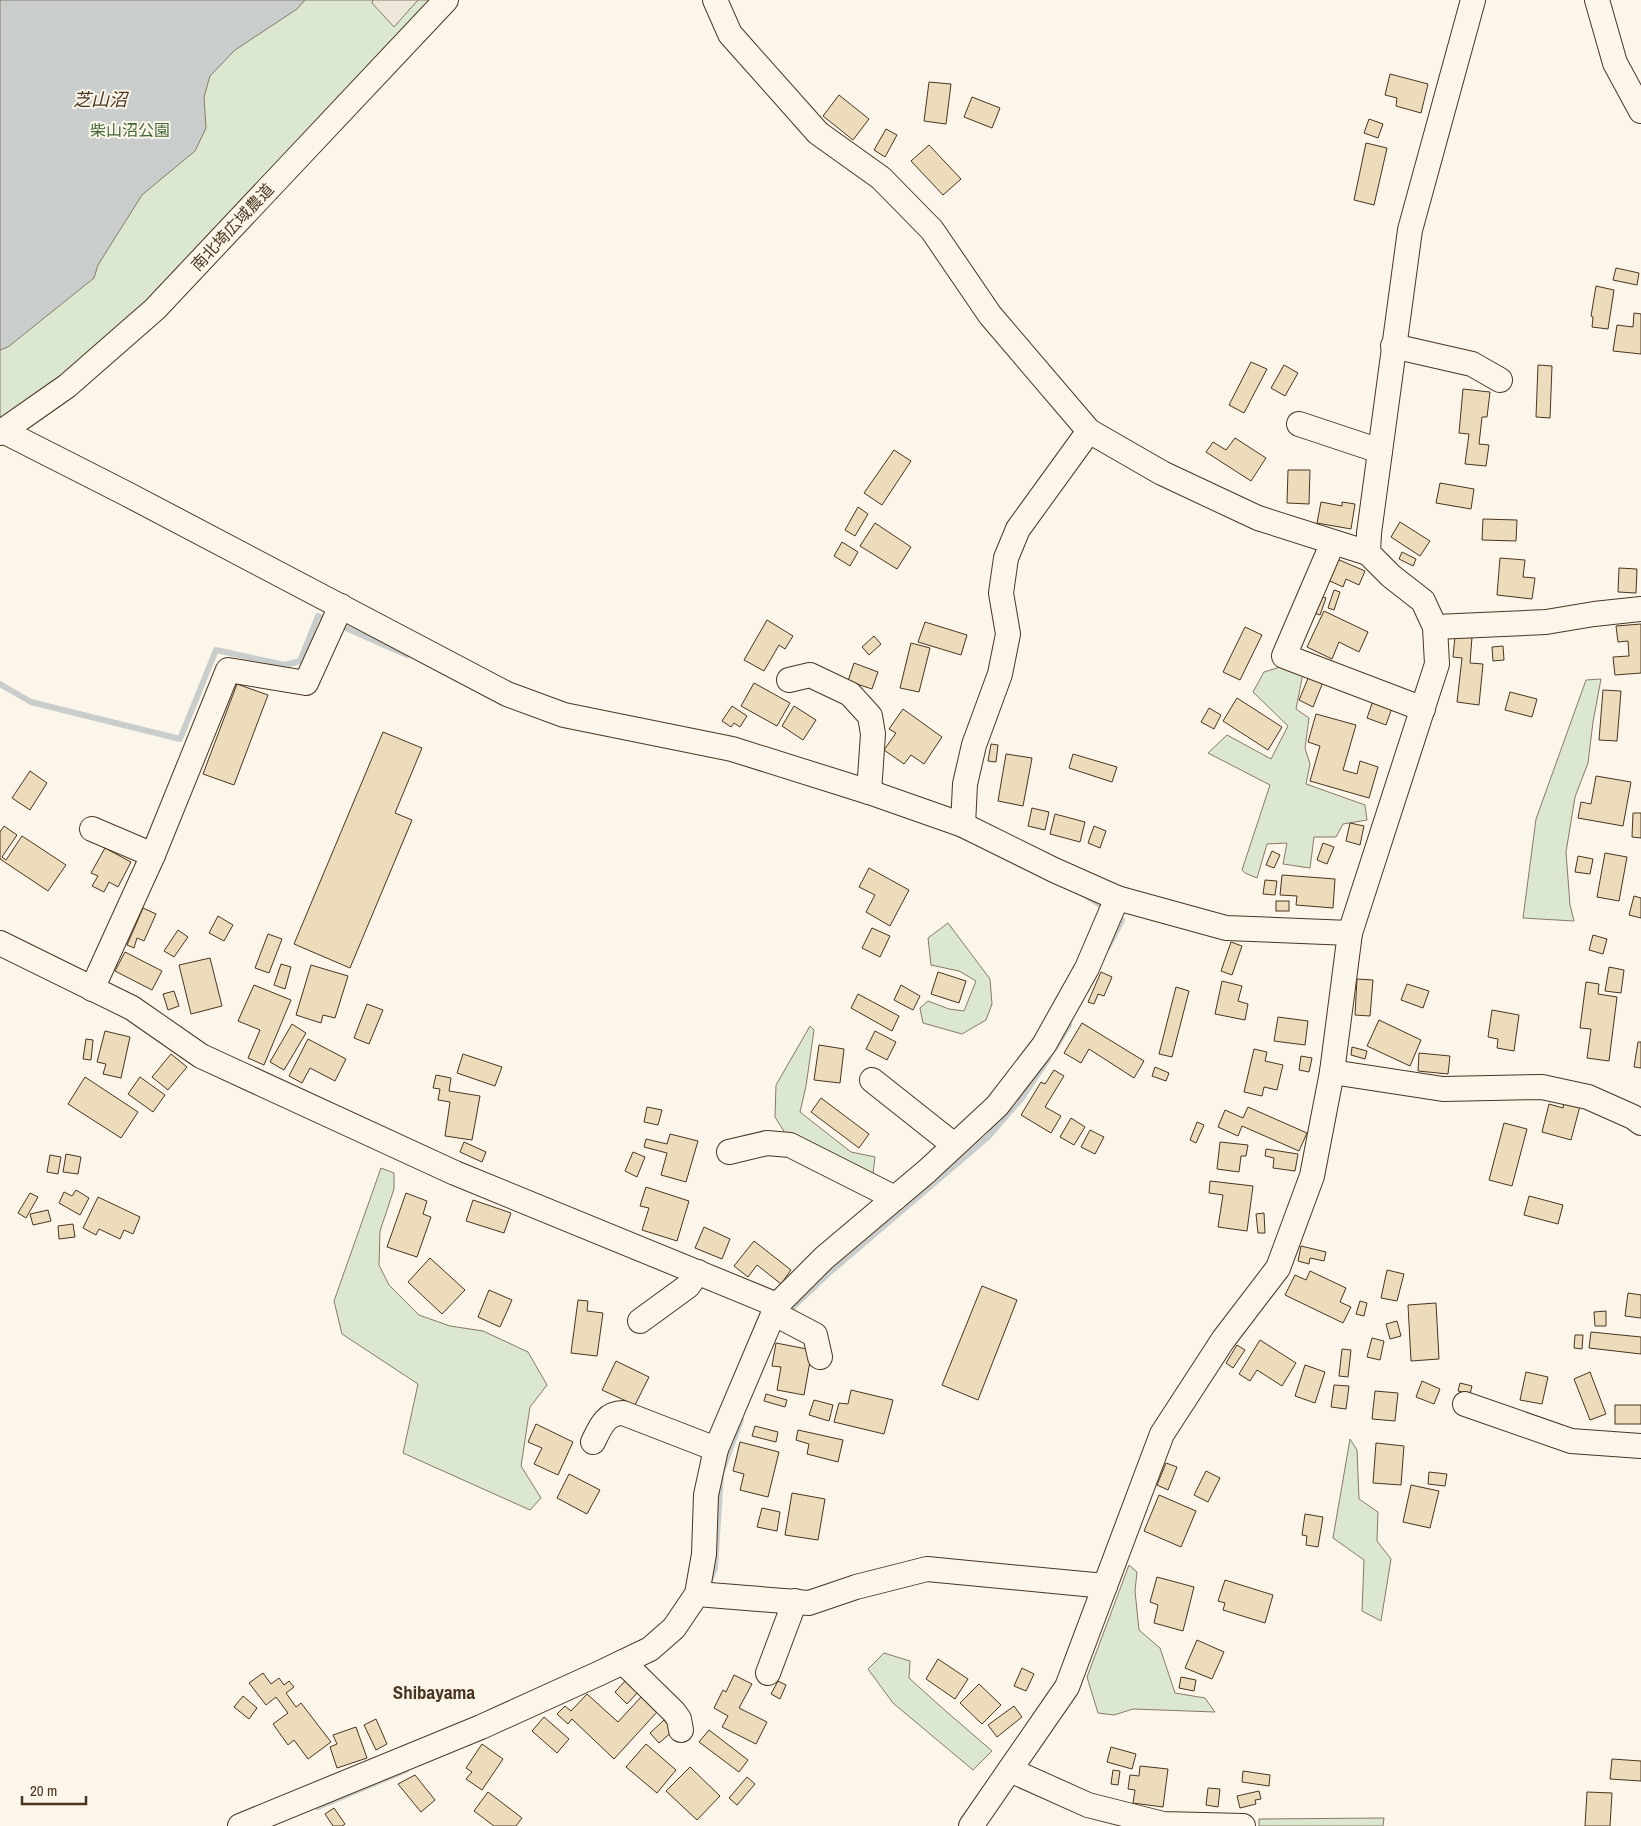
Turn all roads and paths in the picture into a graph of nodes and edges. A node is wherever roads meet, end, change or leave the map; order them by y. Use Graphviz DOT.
graph roads {
  1 [pos="446,0"];
  2 [pos="715,0"];
  3 [pos="1473,0"];
  4 [pos="1597,0"];
  5 [pos="1631,70"];
  6 [pos="1641,111"];
  7 [pos="1393,346"];
  8 [pos="1500,380"];
  9 [pos="1299,424"];
  10 [pos="1089,431"];
  11 [pos="2,432"];
  12 [pos="1380,451"];
  13 [pos="1333,542"];
  14 [pos="1368,553"];
  15 [pos="341,606"];
  16 [pos="1641,609"];
  17 [pos="1435,627"];
  18 [pos="789,680"];
  19 [pos="1423,709"];
  20 [pos="869,792"];
  21 [pos="963,825"];
  22 [pos="92,829"];
  23 [pos="153,855"];
  24 [pos="1117,898"];
  25 [pos="1350,933"];
  26 [pos="0,943"];
  27 [pos="92,989"];
  28 [pos="1332,1072"];
  29 [pos="872,1080"];
  30 [pos="1641,1123"];
  31 [pos="954,1146"];
  32 [pos="729,1152"];
  33 [pos="895,1198"];
  34 [pos="698,1272"];
  35 [pos="775,1309"];
  36 [pos="640,1320"];
  37 [pos="820,1357"];
  38 [pos="1465,1404"];
  39 [pos="593,1442"];
  40 [pos="1641,1446"];
  41 [pos="716,1450"];
  42 [pos="1105,1586"];
  43 [pos="697,1594"];
  44 [pos="795,1601"];
  45 [pos="623,1662"];
  46 [pos="768,1673"];
  47 [pos="681,1730"];
  48 [pos="1010,1770"];
  49 [pos="240,1826"];
  50 [pos="971,1826"];
  51 [pos="1243,1826"];
  1 -- 11 [label="street, 南北埼広域農道"];
  2 -- 10 [label="street"];
  3 -- 7 [label="street"];
  4 -- 5 [label="street"];
  5 -- 6 [label="street"];
  7 -- 8 [label="street"];
  7 -- 12 [label="street"];
  9 -- 12 [label="street"];
  10 -- 13 [label="street"];
  10 -- 21 [label="street"];
  11 -- 15 [label="street"];
  12 -- 14 [label="street"];
  13 -- 14 [label="street"];
  13 -- 19 [label="street"];
  14 -- 17 [label="street"];
  15 -- 20 [label="street"];
  15 -- 23 [label="street"];
  16 -- 17 [label="street"];
  17 -- 19 [label="street"];
  18 -- 20 [label="street"];
  19 -- 25 [label="street"];
  20 -- 21 [label="street"];
  21 -- 24 [label="street"];
  22 -- 23 [label="street"];
  23 -- 27 [label="street"];
  24 -- 25 [label="street"];
  24 -- 31 [label="street"];
  25 -- 28 [label="street"];
  26 -- 27 [label="street"];
  27 -- 34 [label="street"];
  28 -- 30 [label="street"];
  28 -- 42 [label="street"];
  29 -- 31 [label="street"];
  31 -- 33 [label="street"];
  32 -- 33 [label="street"];
  33 -- 35 [label="street"];
  34 -- 35 [label="street"];
  34 -- 36 [label="street"];
  35 -- 37 [label="street"];
  35 -- 41 [label="street"];
  38 -- 40 [label="street"];
  39 -- 41 [label="street"];
  41 -- 43 [label="street"];
  42 -- 44 [label="street"];
  42 -- 48 [label="street"];
  43 -- 44 [label="street"];
  43 -- 45 [label="street"];
  44 -- 46 [label="street"];
  45 -- 47 [label="street"];
  45 -- 49 [label="street"];
  48 -- 50 [label="street"];
  48 -- 51 [label="street"];
}
